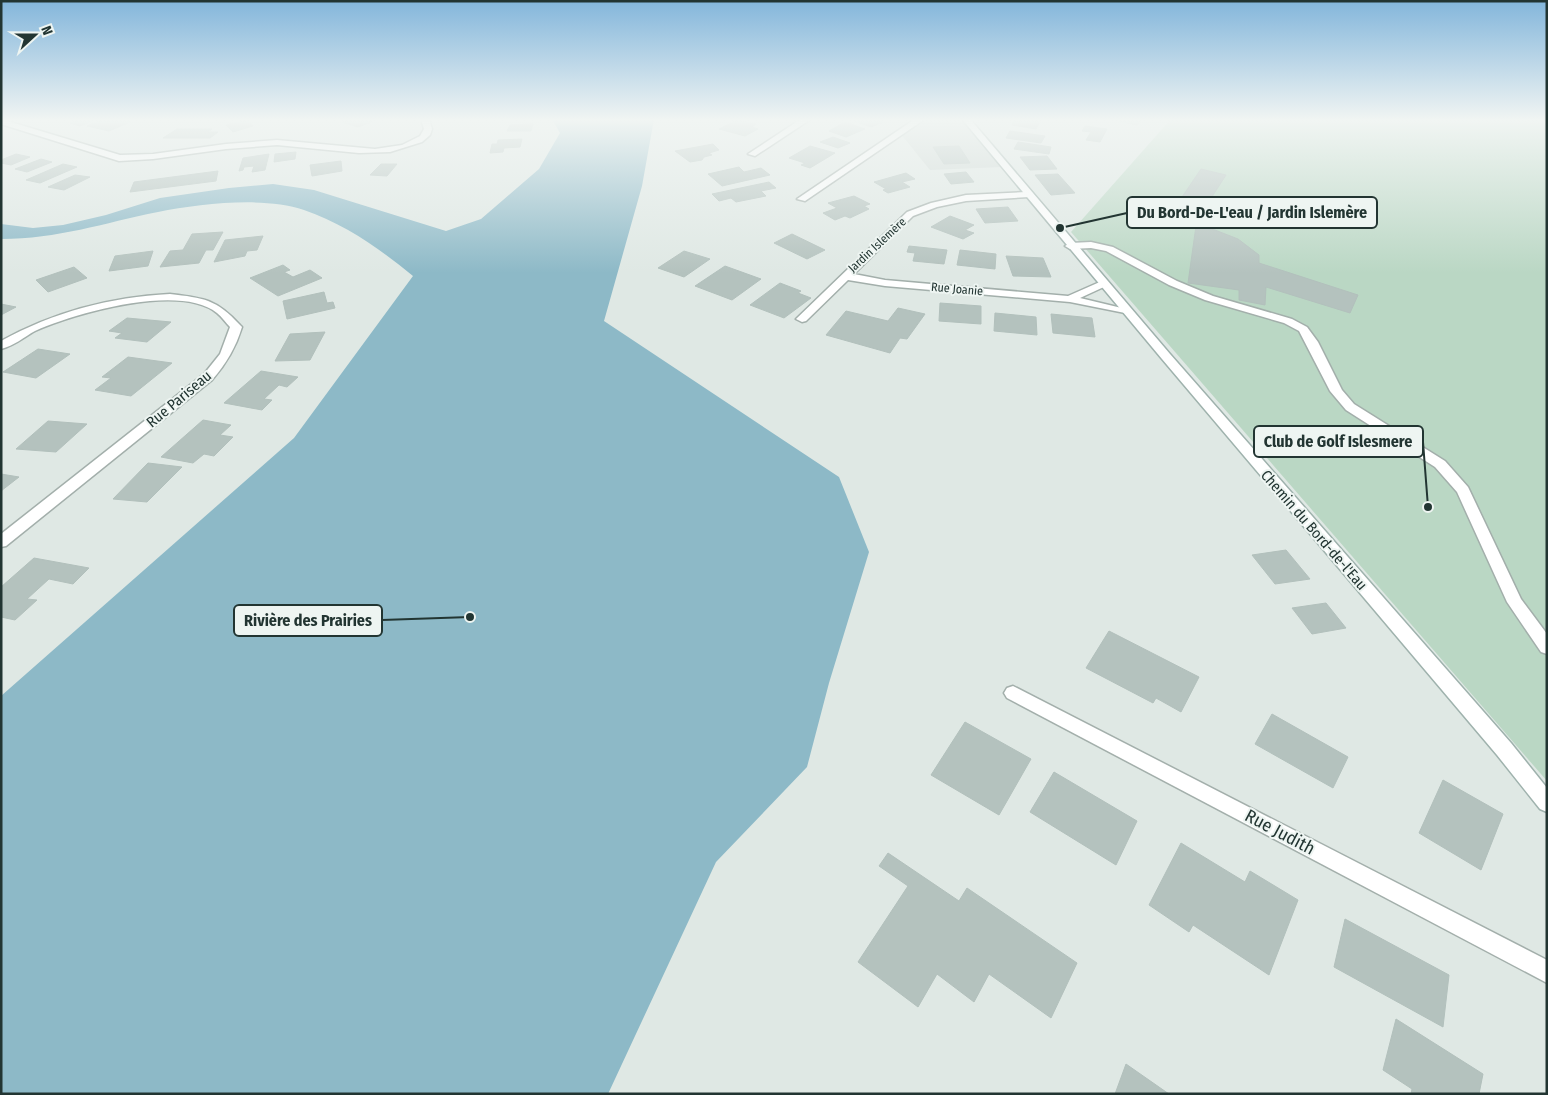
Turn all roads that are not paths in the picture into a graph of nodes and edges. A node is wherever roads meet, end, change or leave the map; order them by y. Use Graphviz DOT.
graph roads {
  1 [pos="845,170"];
  2 [pos="1006,170"];
  3 [pos="1026,195"];
  4 [pos="802,199"];
  5 [pos="1070,246"];
  6 [pos="845,276"];
  7 [pos="1102,284"];
  8 [pos="1070,299"];
  9 [pos="1126,312"];
  10 [pos="802,319"];
  11 [pos="1,346"];
  12 [pos="1,542"];
  13 [pos="1547,647"];
  14 [pos="1013,693"];
  15 [pos="1547,803"];
  16 [pos="1547,972"];
  1 -- 4 [label="street"];
  2 -- 3 [label="street, Chemin du Bord-de-l'Eau"];
  3 -- 5 [label="street, Chemin du Bord-de-l'Eau"];
  3 -- 6 [label="street, Jardin Islemère"];
  5 -- 7 [label="street, Chemin du Bord-de-l'Eau"];
  5 -- 13 [label="street"];
  6 -- 8 [label="street, Rue Joanie"];
  6 -- 10 [label="street, Jardin Islemère"];
  7 -- 8 [label="street"];
  7 -- 9 [label="street, Chemin du Bord-de-l'Eau"];
  8 -- 9 [label="street, Rue Joanie"];
  9 -- 15 [label="street, Chemin du Bord-de-l'Eau"];
  11 -- 12 [label="street, Rue Pariseau"];
  14 -- 16 [label="street, Rue Judith"];
}
